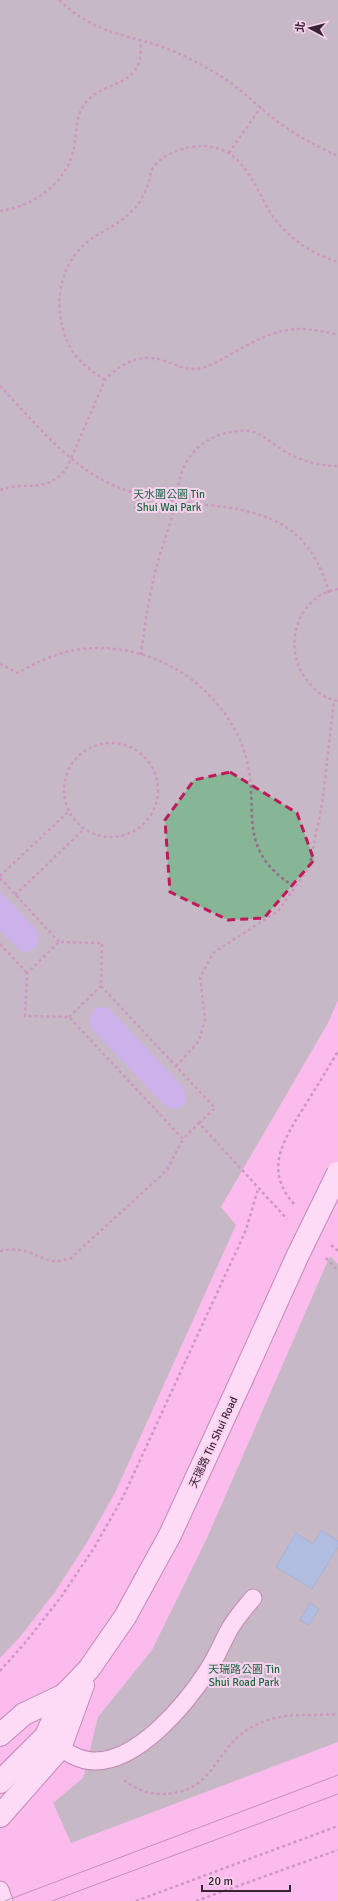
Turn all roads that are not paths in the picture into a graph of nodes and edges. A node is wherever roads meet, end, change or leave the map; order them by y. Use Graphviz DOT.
graph roads {
  1 [pos="338,1173"];
  2 [pos="253,1598"];
  3 [pos="89,1668"];
  4 [pos="64,1696"];
  5 [pos="0,1735"];
  6 [pos="53,1742"];
  7 [pos="0,1782"];
  8 [pos="0,1816"];
  9 [pos="0,1890"];
  10 [pos="4,1901"];
  1 -- 3 [label="main road, 天瑞路 Tin Shui Road, bridge"];
  2 -- 6 [label="lane"];
  3 -- 4 [label="main road, 天瑞路 Tin Shui Road"];
  3 -- 6 [label="main road"];
  4 -- 5 [label="main road, 天瑞路 Tin Shui Road"];
  4 -- 6 [label="main road, 天瑞路 Tin Shui Road"];
  6 -- 7 [label="main road, 天瑞路 Tin Shui Road"];
  6 -- 8 [label="main road"];
  9 -- 10 [label="lane"];
}
